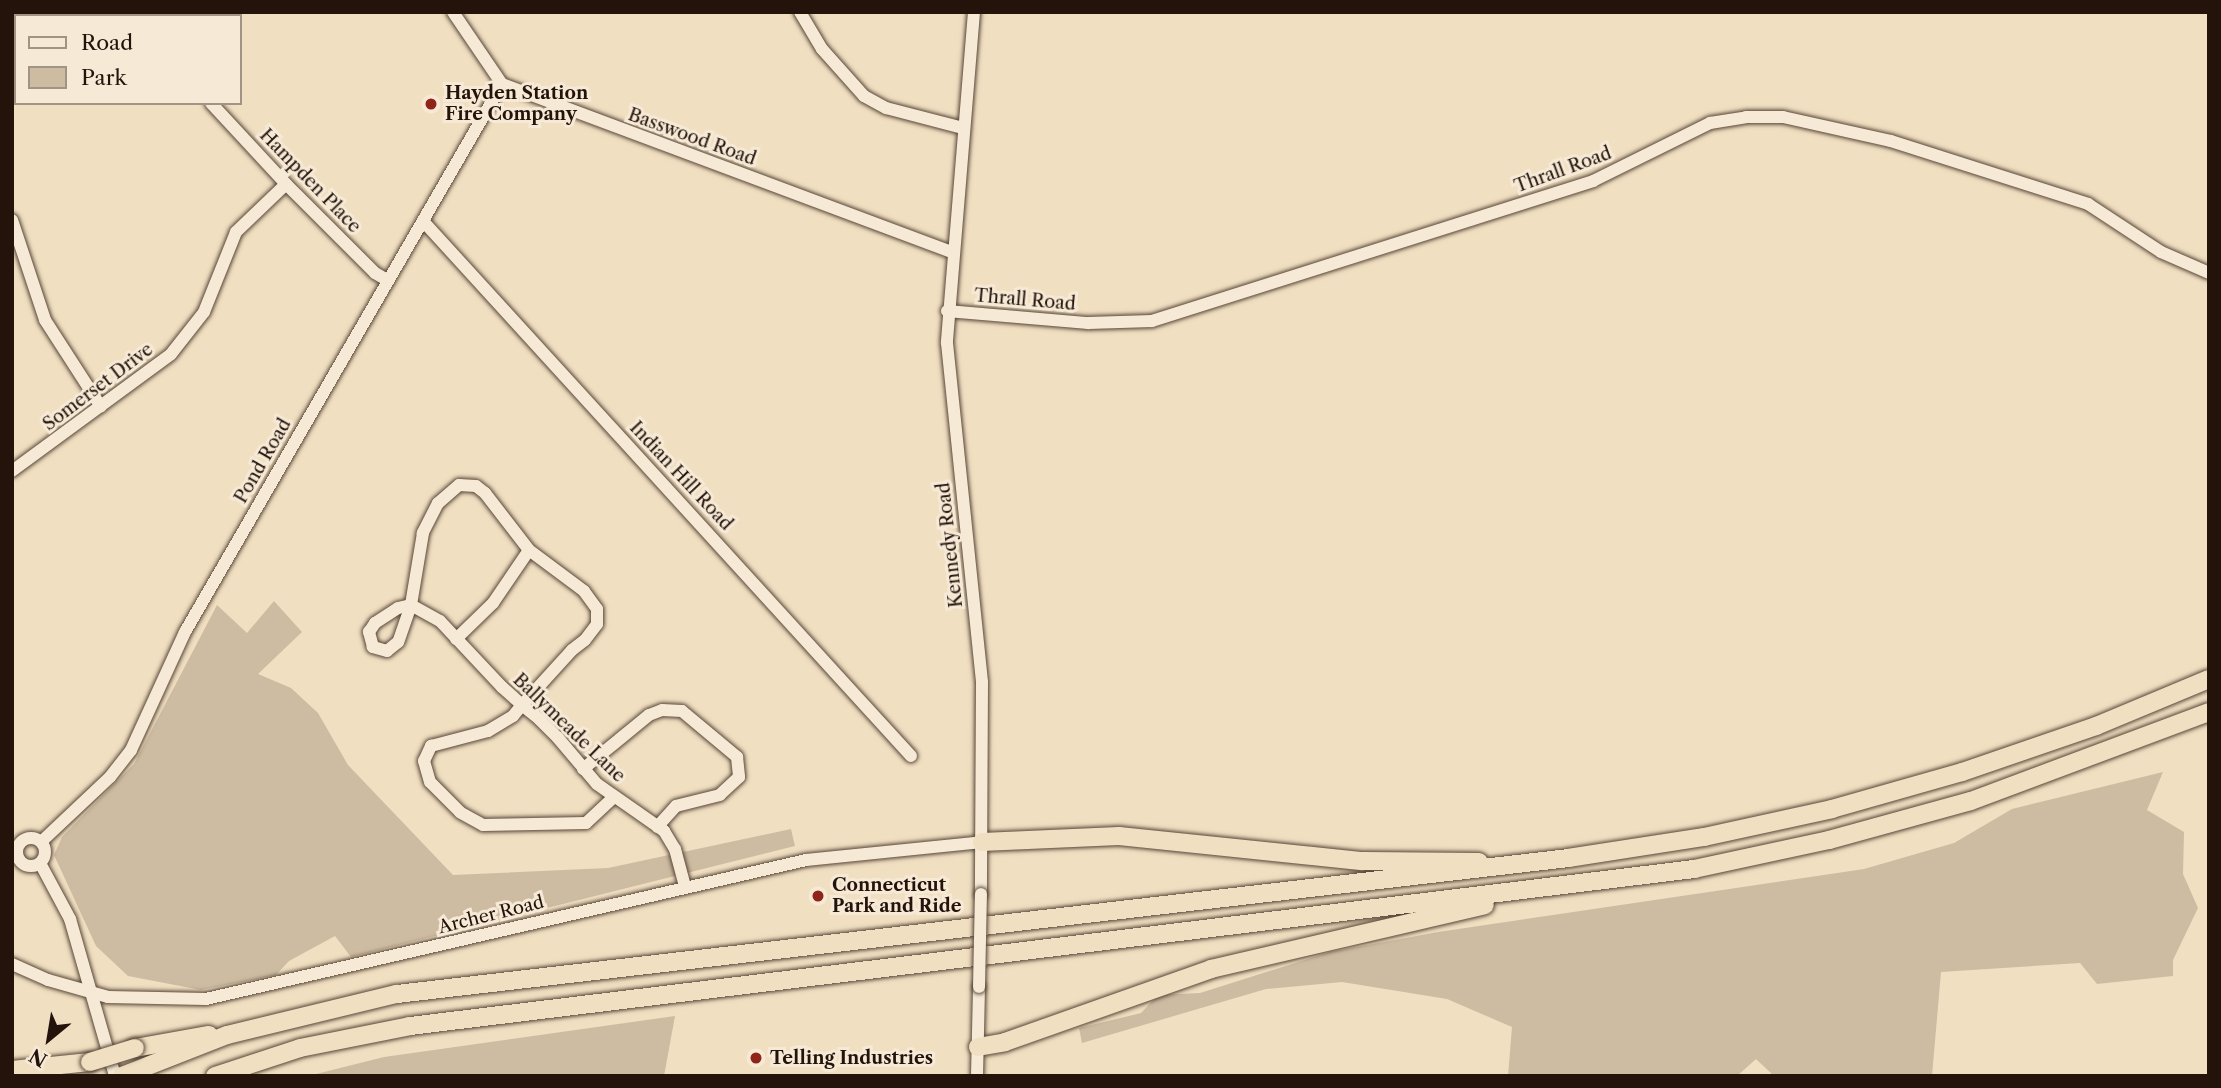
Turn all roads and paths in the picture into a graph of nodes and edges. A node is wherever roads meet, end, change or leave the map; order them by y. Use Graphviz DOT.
graph roads {
  1 [pos="453,12"];
  2 [pos="800,12"];
  3 [pos="974,12"];
  4 [pos="502,84"];
  5 [pos="213,105"];
  6 [pos="963,128"];
  7 [pos="286,184"];
  8 [pos="12,220"];
  9 [pos="423,221"];
  10 [pos="952,252"];
  11 [pos="2209,273"];
  12 [pos="387,280"];
  13 [pos="947,311"];
  14 [pos="101,407"];
  15 [pos="12,471"];
  16 [pos="529,551"];
  17 [pos="456,639"];
  18 [pos="2209,679"];
  19 [pos="522,705"];
  20 [pos="2209,712"];
  21 [pos="911,756"];
  22 [pos="583,769"];
  23 [pos="614,797"];
  24 [pos="657,827"];
  25 [pos="17,837"];
  26 [pos="41,842"];
  27 [pos="982,842"];
  28 [pos="40,863"];
  29 [pos="1496,866"];
  30 [pos="685,887"];
  31 [pos="1500,896"];
  32 [pos="12,964"];
  33 [pos="91,993"];
  34 [pos="227,1035"];
  35 [pos="978,1047"];
  36 [pos="12,1070"];
  37 [pos="115,1076"];
  38 [pos="122,1076"];
  39 [pos="215,1076"];
  40 [pos="977,1076"];
  1 -- 4 [label="street"];
  2 -- 6 [label="street"];
  3 -- 6 [label="street, Kennedy Road"];
  4 -- 9 [label="street, Pond Road"];
  4 -- 10 [label="street, Basswood Road"];
  5 -- 7 [label="street, Hampden Place"];
  6 -- 10 [label="street, Kennedy Road"];
  7 -- 12 [label="street, Hampden Place"];
  7 -- 14 [label="street, Somerset Drive"];
  8 -- 14 [label="street"];
  9 -- 12 [label="street, Pond Road"];
  9 -- 21 [label="street, Indian Hill Road"];
  10 -- 13 [label="street, Kennedy Road"];
  11 -- 13 [label="street, Thrall Road"];
  12 -- 26 [label="street, Pond Road"];
  13 -- 27 [label="street, Kennedy Road"];
  14 -- 15 [label="street, Somerset Drive"];
  16 -- 17 [label="street"];
  16 -- 17 [label="street, Ballymeade Lane"];
  16 -- 19 [label="street"];
  17 -- 19 [label="street, Ballymeade Lane"];
  18 -- 29 [label="highway"];
  19 -- 22 [label="street, Ballymeade Lane"];
  19 -- 23 [label="street"];
  20 -- 31 [label="highway"];
  22 -- 23 [label="street, Ballymeade Lane"];
  22 -- 24 [label="street"];
  23 -- 24 [label="street, Ballymeade Lane"];
  24 -- 30 [label="street, Ballymeade Lane"];
  25 -- 26 [label="street"];
  25 -- 28 [label="street"];
  26 -- 28 [label="street"];
  27 -- 29 [label="highway"];
  27 -- 30 [label="street, Archer Road"];
  27 -- 35 [label="street, Kennedy Road, bridge"];
  28 -- 33 [label="street"];
  29 -- 34 [label="highway"];
  30 -- 33 [label="street, Archer Road"];
  31 -- 35 [label="highway"];
  31 -- 39 [label="highway"];
  32 -- 33 [label="street, Archer Road"];
  33 -- 37 [label="street"];
  34 -- 36 [label="highway, bridge"];
  34 -- 38 [label="highway"];
  35 -- 40 [label="street, Kennedy Road"];
}
